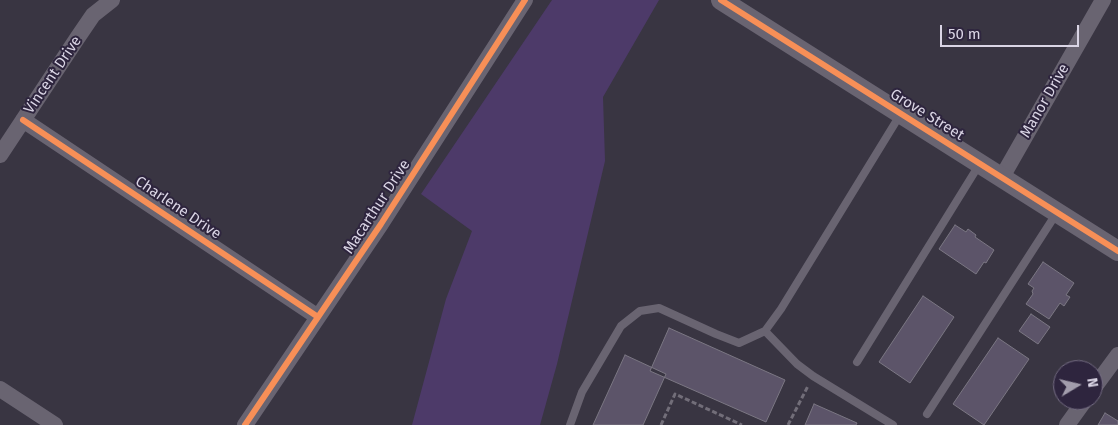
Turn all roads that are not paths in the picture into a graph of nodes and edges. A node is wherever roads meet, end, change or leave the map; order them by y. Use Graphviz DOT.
graph roads {
  1 [pos="112,0"];
  2 [pos="525,0"];
  3 [pos="721,0"];
  4 [pos="1103,0"];
  5 [pos="901,113"];
  6 [pos="23,120"];
  7 [pos="0,155"];
  8 [pos="980,163"];
  9 [pos="1002,177"];
  10 [pos="1057,212"];
  11 [pos="1118,251"];
  12 [pos="318,317"];
  13 [pos="765,330"];
  14 [pos="1118,355"];
  15 [pos="857,362"];
  16 [pos="1103,375"];
  17 [pos="0,389"];
  18 [pos="1078,410"];
  19 [pos="927,414"];
  20 [pos="55,425"];
  21 [pos="246,425"];
  22 [pos="570,425"];
  23 [pos="894,425"];
  24 [pos="1067,425"];
  1 -- 6 [label="street, Vincent Drive"];
  2 -- 12 [label="street, Macarthur Drive"];
  3 -- 5 [label="street, Grove Street"];
  4 -- 9 [label="street, Manor Drive"];
  5 -- 8 [label="street, Grove Street"];
  5 -- 13 [label="lane"];
  6 -- 7 [label="street, Vincent Drive"];
  6 -- 12 [label="street, Charlene Drive"];
  8 -- 9 [label="street, Grove Street"];
  8 -- 15 [label="lane"];
  9 -- 10 [label="street, Grove Street"];
  10 -- 11 [label="street, Grove Street"];
  10 -- 19 [label="lane"];
  12 -- 21 [label="street, Macarthur Drive"];
  13 -- 22 [label="lane"];
  13 -- 23 [label="lane"];
  14 -- 16 [label="street"];
  17 -- 20 [label="street"];
  18 -- 24 [label="street"];
}
